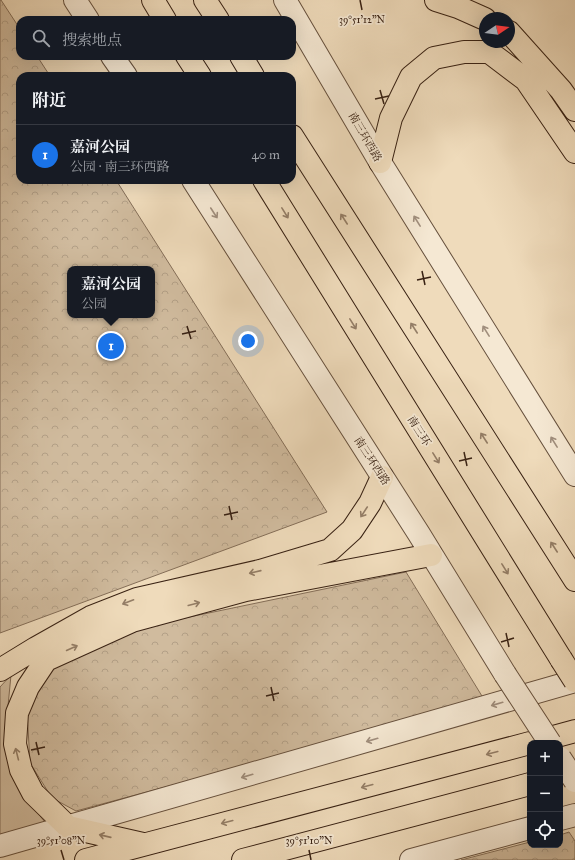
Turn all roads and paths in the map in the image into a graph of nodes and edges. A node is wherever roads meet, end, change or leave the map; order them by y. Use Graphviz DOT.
graph roads {
  1 [pos="75,0"];
  2 [pos="153,0"];
  3 [pos="205,0"];
  4 [pos="286,0"];
  5 [pos="436,0"];
  6 [pos="85,16"];
  7 [pos="163,16"];
  8 [pos="215,16"];
  9 [pos="295,16"];
  10 [pos="479,16"];
  11 [pos="296,17"];
  12 [pos="515,39"];
  13 [pos="115,60"];
  14 [pos="190,60"];
  15 [pos="243,60"];
  16 [pos="123,72"];
  17 [pos="197,72"];
  18 [pos="251,72"];
  19 [pos="575,110"];
  20 [pos="296,142"];
  21 [pos="575,152"];
  22 [pos="380,162"];
  23 [pos="196,184"];
  24 [pos="266,184"];
  25 [pos="575,475"];
  26 [pos="382,477"];
  27 [pos="431,555"];
  28 [pos="575,580"];
  29 [pos="0,670"];
  30 [pos="575,681"];
  31 [pos="575,731"];
  32 [pos="541,740"];
  33 [pos="548,740"];
  34 [pos="527,744"];
  35 [pos="563,763"];
  36 [pos="575,772"];
  37 [pos="563,775"];
  38 [pos="575,781"];
  39 [pos="527,785"];
  40 [pos="575,815"];
  41 [pos="563,818"];
  42 [pos="68,827"];
  43 [pos="527,829"];
  44 [pos="143,844"];
  45 [pos="0,846"];
  46 [pos="86,860"];
  47 [pos="244,860"];
  48 [pos="411,860"];
  1 -- 6 [label="street"];
  2 -- 7 [label="main road"];
  3 -- 8 [label="main road"];
  4 -- 9 [label="street, 南三环西路"];
  5 -- 10 [label="main road"];
  11 -- 22 [label="street, 南三环西路"];
  12 -- 19 [label="main road"];
  13 -- 16 [label="street"];
  14 -- 17 [label="main road"];
  15 -- 18 [label="main road"];
  28 -- 20 [label="main road, one-way"];
  21 -- 22 [label="main road"];
  25 -- 22 [label="street, 南三环西路, one-way"];
  23 -- 26 [label="street, 南三环西路, one-way"];
  24 -- 30 [label="main road, 南三环, one-way, bridge"];
  26 -- 27 [label="street, 南三环西路"];
  26 -- 29 [label="main road, one-way"];
  27 -- 33 [label="street, 南三环西路, bridge"];
  42 -- 27 [label="main road, one-way"];
  30 -- 42 [label="street, one-way"];
  31 -- 32 [label="main road"];
  34 -- 44 [label="main road, one-way"];
  35 -- 38 [label="street, bridge"];
  36 -- 37 [label="main road"];
  39 -- 47 [label="main road"];
  40 -- 41 [label="street"];
  44 -- 42 [label="main road, one-way"];
  42 -- 45 [label="street"];
  43 -- 48 [label="street"];
  44 -- 46 [label="main road"];
}
